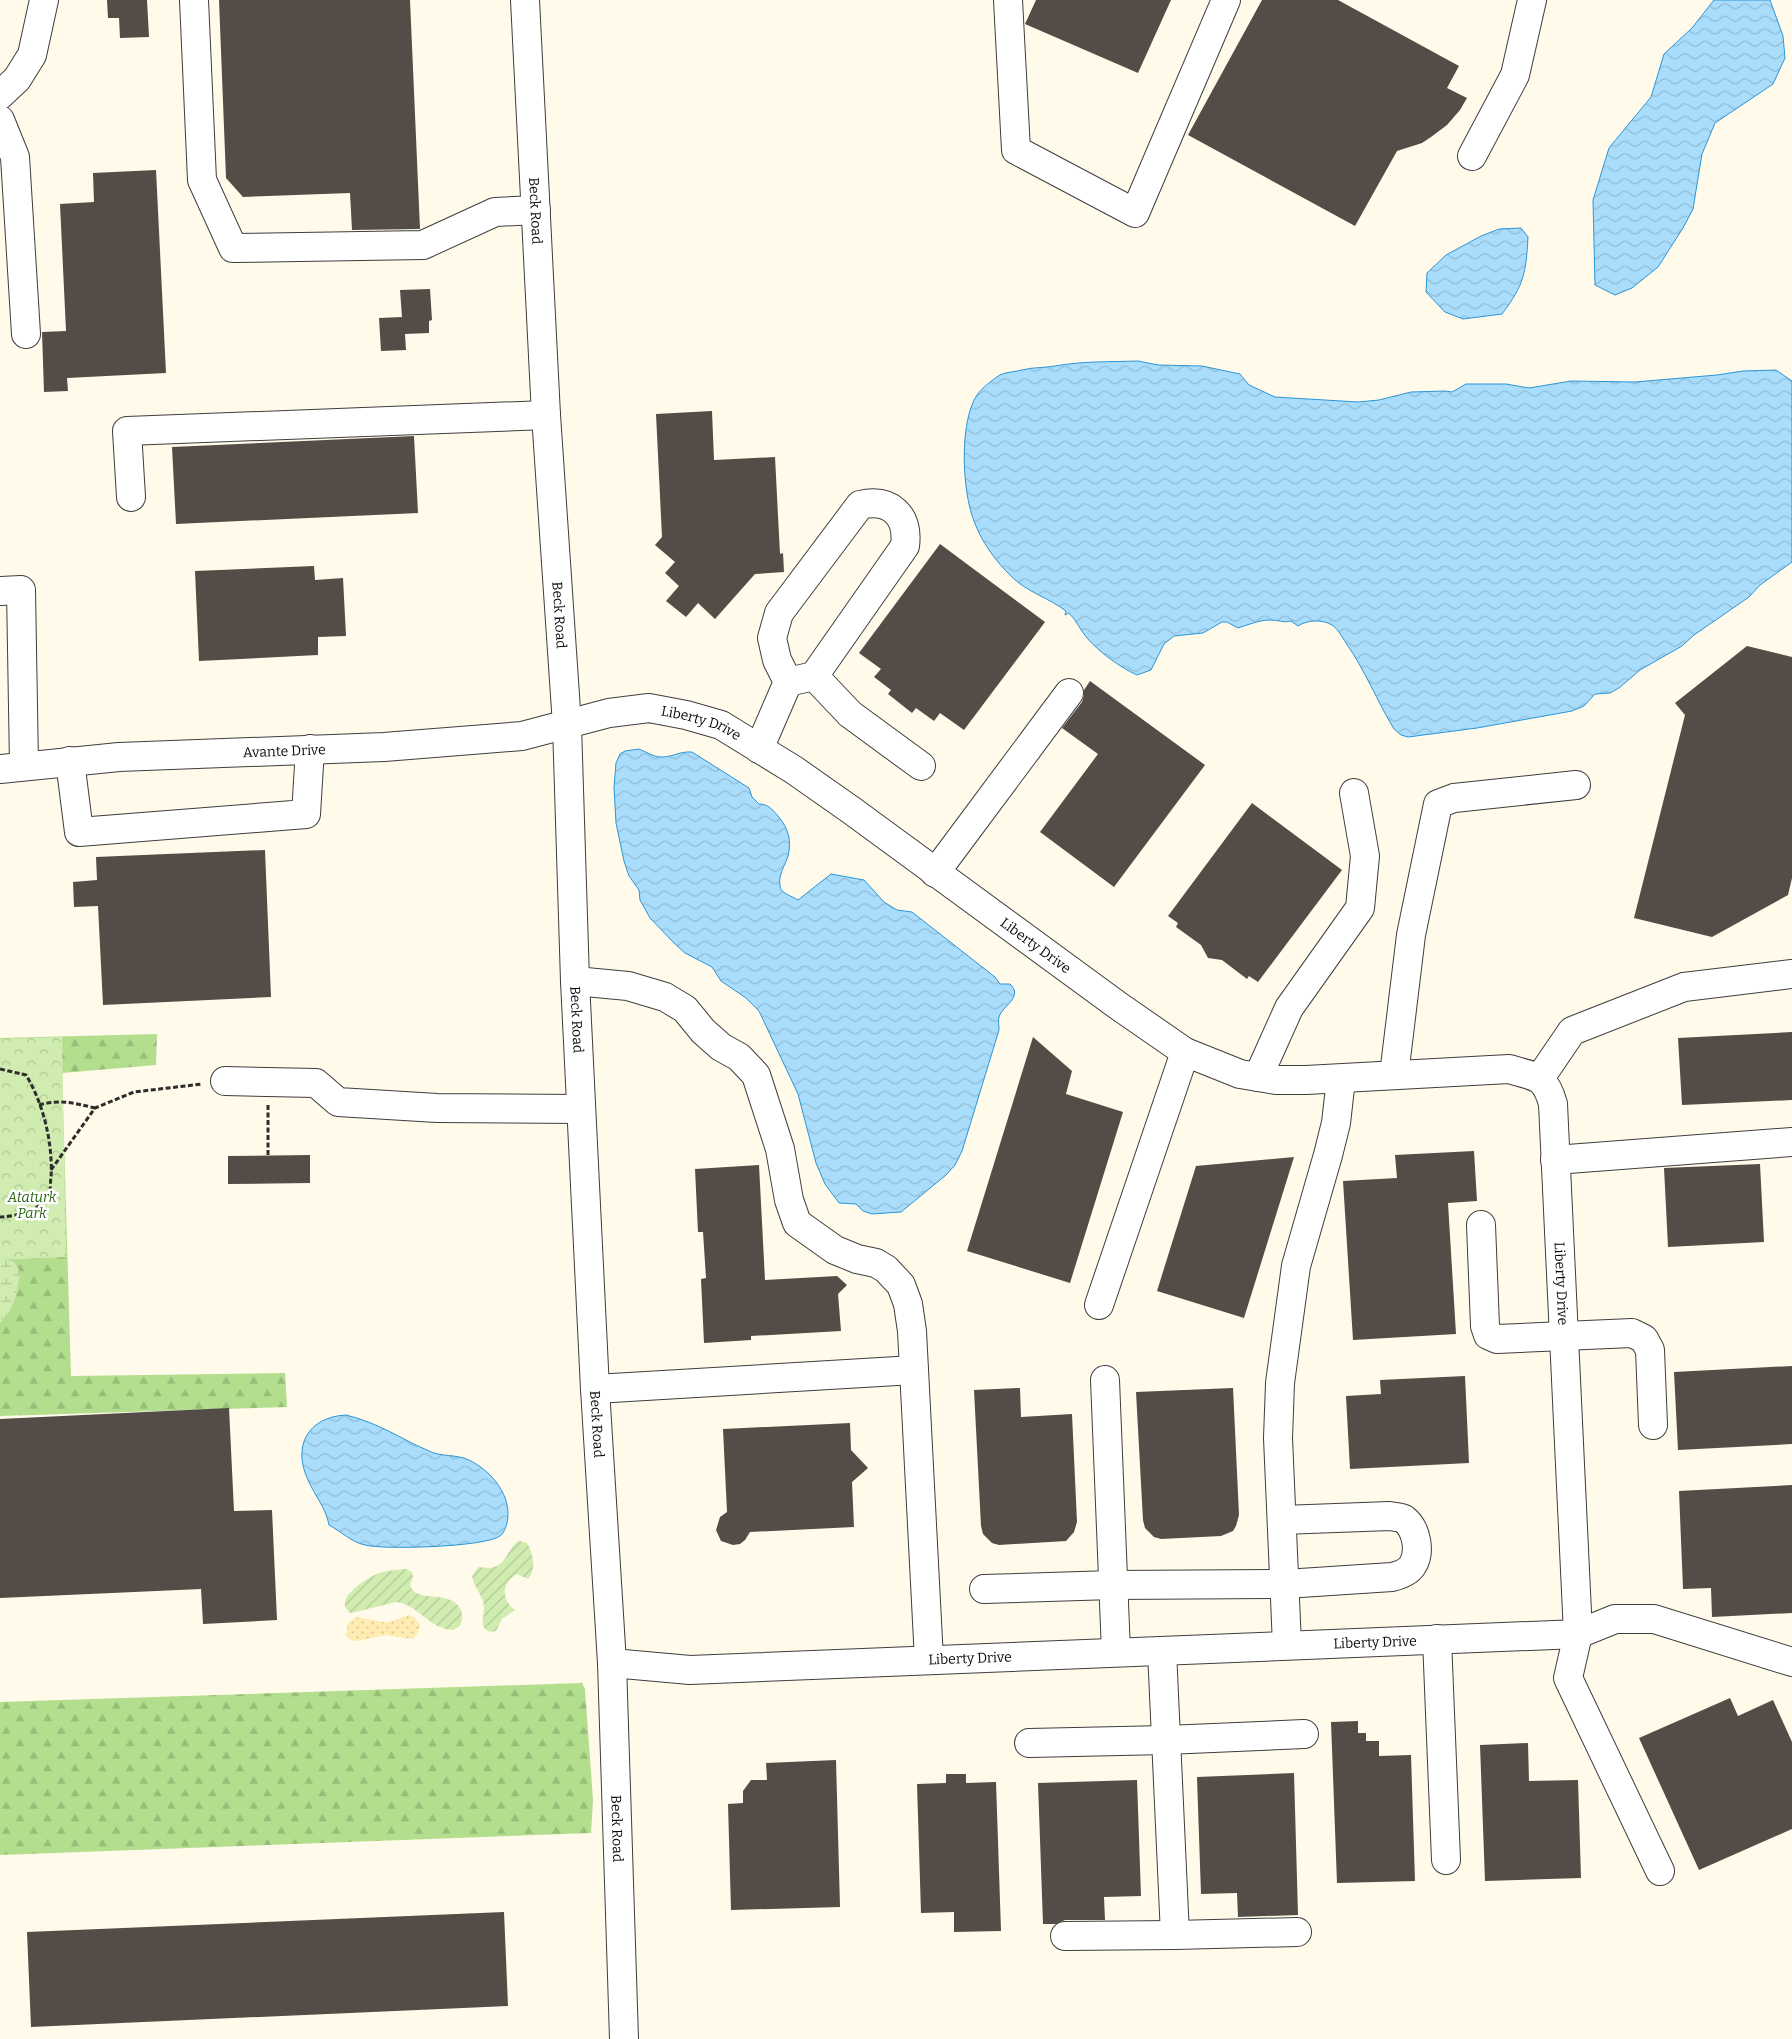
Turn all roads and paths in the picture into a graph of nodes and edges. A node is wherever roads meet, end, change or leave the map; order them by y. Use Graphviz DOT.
graph roads {
  1 [pos="44,0"];
  2 [pos="194,0"];
  3 [pos="525,0"];
  4 [pos="1008,0"];
  5 [pos="1226,0"];
  6 [pos="1532,0"];
  7 [pos="0,95"];
  8 [pos="0,120"];
  9 [pos="1472,156"];
  10 [pos="536,210"];
  11 [pos="26,334"];
  12 [pos="546,415"];
  13 [pos="131,496"];
  14 [pos="0,591"];
  15 [pos="814,676"];
  16 [pos="788,682"];
  17 [pos="1069,693"];
  18 [pos="11,700"];
  19 [pos="567,725"];
  20 [pos="310,749"];
  21 [pos="759,749"];
  22 [pos="70,761"];
  23 [pos="921,766"];
  24 [pos="12,767"];
  25 [pos="1576,784"];
  26 [pos="1354,793"];
  27 [pos="935,872"];
  28 [pos="1792,974"];
  29 [pos="575,981"];
  30 [pos="1185,1052"];
  31 [pos="0,1069"];
  32 [pos="1394,1075"];
  33 [pos="1258,1077"];
  34 [pos="1341,1078"];
  35 [pos="1540,1078"];
  36 [pos="225,1081"];
  37 [pos="270,1082"];
  38 [pos="39,1105"];
  39 [pos="95,1108"];
  40 [pos="581,1109"];
  41 [pos="1792,1142"];
  42 [pos="268,1156"];
  43 [pos="1555,1160"];
  44 [pos="51,1170"];
  45 [pos="0,1217"];
  46 [pos="1481,1224"];
  47 [pos="1099,1305"];
  48 [pos="1564,1336"];
  49 [pos="914,1370"];
  50 [pos="1105,1380"];
  51 [pos="595,1389"];
  52 [pos="1653,1425"];
  53 [pos="1282,1520"];
  54 [pos="1285,1584"];
  55 [pos="1113,1586"];
  56 [pos="984,1589"];
  57 [pos="1578,1634"];
  58 [pos="1437,1640"];
  59 [pos="1287,1645"];
  60 [pos="1162,1650"];
  61 [pos="1116,1652"];
  62 [pos="929,1660"];
  63 [pos="1792,1662"];
  64 [pos="612,1663"];
  65 [pos="1304,1734"];
  66 [pos="1166,1740"];
  67 [pos="1029,1743"];
  68 [pos="1446,1860"];
  69 [pos="1660,1870"];
  70 [pos="1297,1932"];
  71 [pos="1175,1935"];
  72 [pos="1065,1936"];
  73 [pos="624,2039"];
  1 -- 7 [label="street"];
  2 -- 10 [label="street"];
  3 -- 10 [label="street, Beck Road"];
  4 -- 5 [label="street"];
  6 -- 9 [label="street"];
  8 -- 11 [label="street"];
  10 -- 12 [label="street, Beck Road"];
  12 -- 13 [label="street"];
  12 -- 19 [label="street, Beck Road"];
  14 -- 18 [label="street"];
  15 -- 16 [label="street"];
  15 -- 16 [label="street"];
  15 -- 23 [label="street"];
  16 -- 21 [label="street"];
  17 -- 27 [label="street"];
  18 -- 24 [label="street"];
  19 -- 20 [label="street, Avante Drive"];
  19 -- 21 [label="street, Liberty Drive"];
  19 -- 29 [label="street, Beck Road"];
  20 -- 22 [label="street, Avante Drive"];
  20 -- 22 [label="street"];
  21 -- 27 [label="street, Liberty Drive"];
  22 -- 24 [label="street, Avante Drive"];
  25 -- 32 [label="street"];
  26 -- 33 [label="street"];
  27 -- 30 [label="street, Liberty Drive"];
  28 -- 35 [label="street"];
  29 -- 40 [label="street, Beck Road"];
  29 -- 49 [label="street"];
  30 -- 33 [label="street, Liberty Drive"];
  30 -- 47 [label="street"];
  31 -- 38 [label="path"];
  32 -- 34 [label="street, Liberty Drive"];
  32 -- 35 [label="street, Liberty Drive"];
  33 -- 34 [label="street, Liberty Drive"];
  34 -- 53 [label="street"];
  35 -- 43 [label="street, Liberty Drive"];
  36 -- 37 [label="street"];
  36 -- 39 [label="path"];
  37 -- 40 [label="street"];
  37 -- 42 [label="path"];
  38 -- 39 [label="path"];
  38 -- 44 [label="path"];
  39 -- 44 [label="path"];
  40 -- 51 [label="street, Beck Road"];
  41 -- 43 [label="street"];
  43 -- 48 [label="street, Liberty Drive"];
  44 -- 45 [label="path"];
  46 -- 48 [label="street"];
  48 -- 52 [label="street"];
  48 -- 57 [label="street, Liberty Drive"];
  49 -- 51 [label="street"];
  49 -- 62 [label="street"];
  50 -- 55 [label="street"];
  51 -- 64 [label="street, Beck Road"];
  53 -- 54 [label="street"];
  53 -- 54 [label="street"];
  54 -- 55 [label="street"];
  54 -- 59 [label="street"];
  55 -- 56 [label="street"];
  55 -- 61 [label="street"];
  57 -- 58 [label="street, Liberty Drive"];
  57 -- 63 [label="street"];
  57 -- 69 [label="street"];
  58 -- 59 [label="street, Liberty Drive"];
  58 -- 68 [label="street"];
  59 -- 60 [label="street, Liberty Drive"];
  60 -- 61 [label="street, Liberty Drive"];
  60 -- 66 [label="street"];
  61 -- 62 [label="street, Liberty Drive"];
  62 -- 64 [label="street, Liberty Drive"];
  64 -- 73 [label="street, Beck Road"];
  65 -- 66 [label="street"];
  66 -- 67 [label="street"];
  66 -- 71 [label="street"];
  70 -- 71 [label="street"];
  71 -- 72 [label="street"];
}
